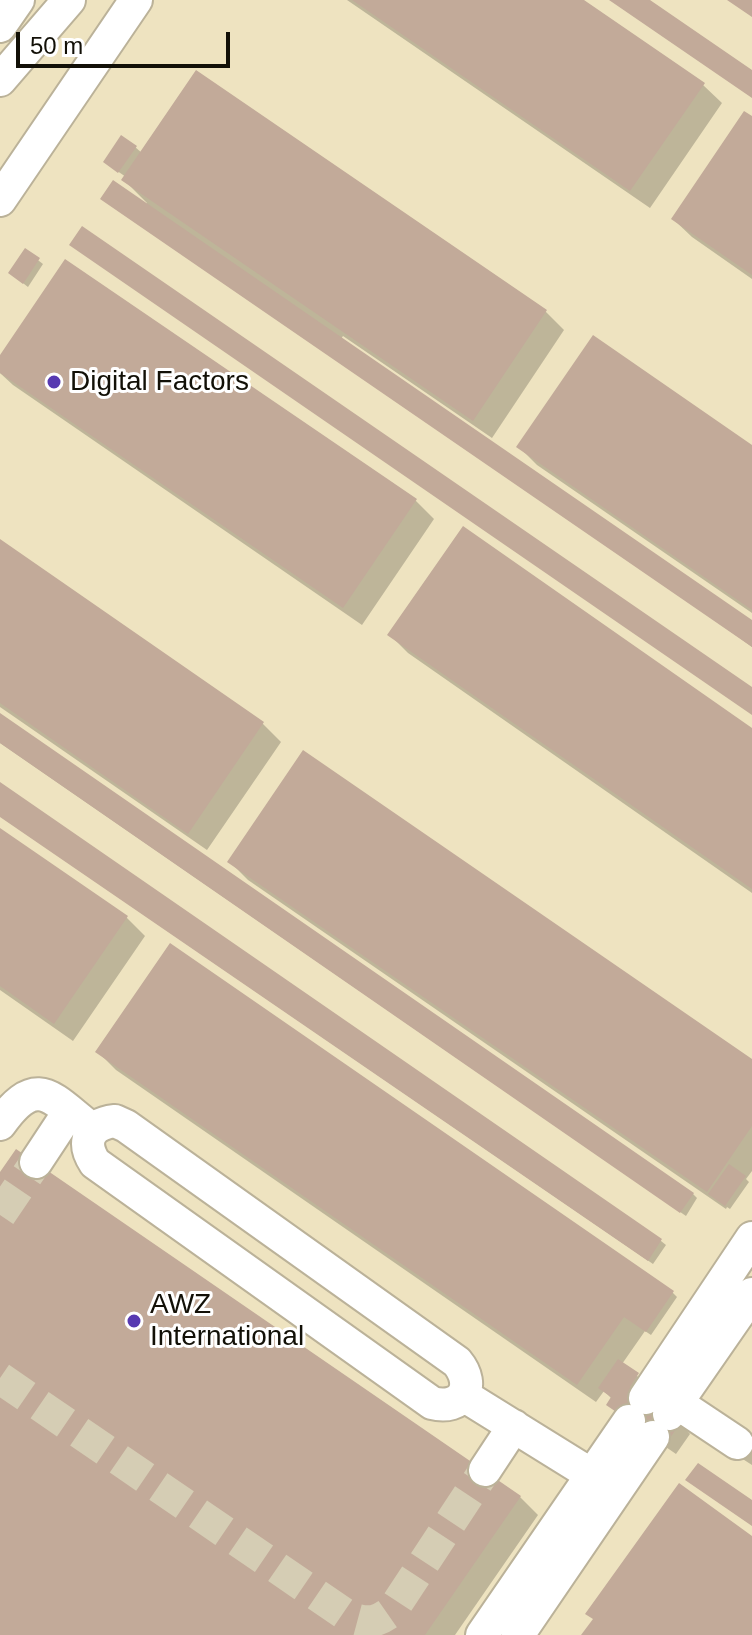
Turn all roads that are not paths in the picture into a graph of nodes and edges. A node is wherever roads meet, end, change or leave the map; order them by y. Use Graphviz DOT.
graph roads {
  1 [pos="18,0"];
  2 [pos="69,0"];
  3 [pos="136,0"];
  4 [pos="0,26"];
  5 [pos="0,80"];
  6 [pos="0,200"];
  7 [pos="81,1121"];
  8 [pos="0,1124"];
  9 [pos="36,1162"];
  10 [pos="752,1238"];
  11 [pos="752,1294"];
  12 [pos="463,1395"];
  13 [pos="655,1415"];
  14 [pos="514,1426"];
  15 [pos="737,1443"];
  16 [pos="485,1470"];
  17 [pos="604,1483"];
  18 [pos="482,1635"];
  19 [pos="518,1635"];
  1 -- 4 [label="street"];
  2 -- 5 [label="street"];
  3 -- 6 [label="street"];
  7 -- 8 [label="street"];
  7 -- 9 [label="street"];
  7 -- 12 [label="street"];
  7 -- 12 [label="street"];
  10 -- 13 [label="street"];
  11 -- 13 [label="street"];
  12 -- 14 [label="street"];
  13 -- 15 [label="street"];
  13 -- 17 [label="street"];
  14 -- 16 [label="street"];
  14 -- 17 [label="street"];
  17 -- 18 [label="street"];
  17 -- 19 [label="street"];
}
